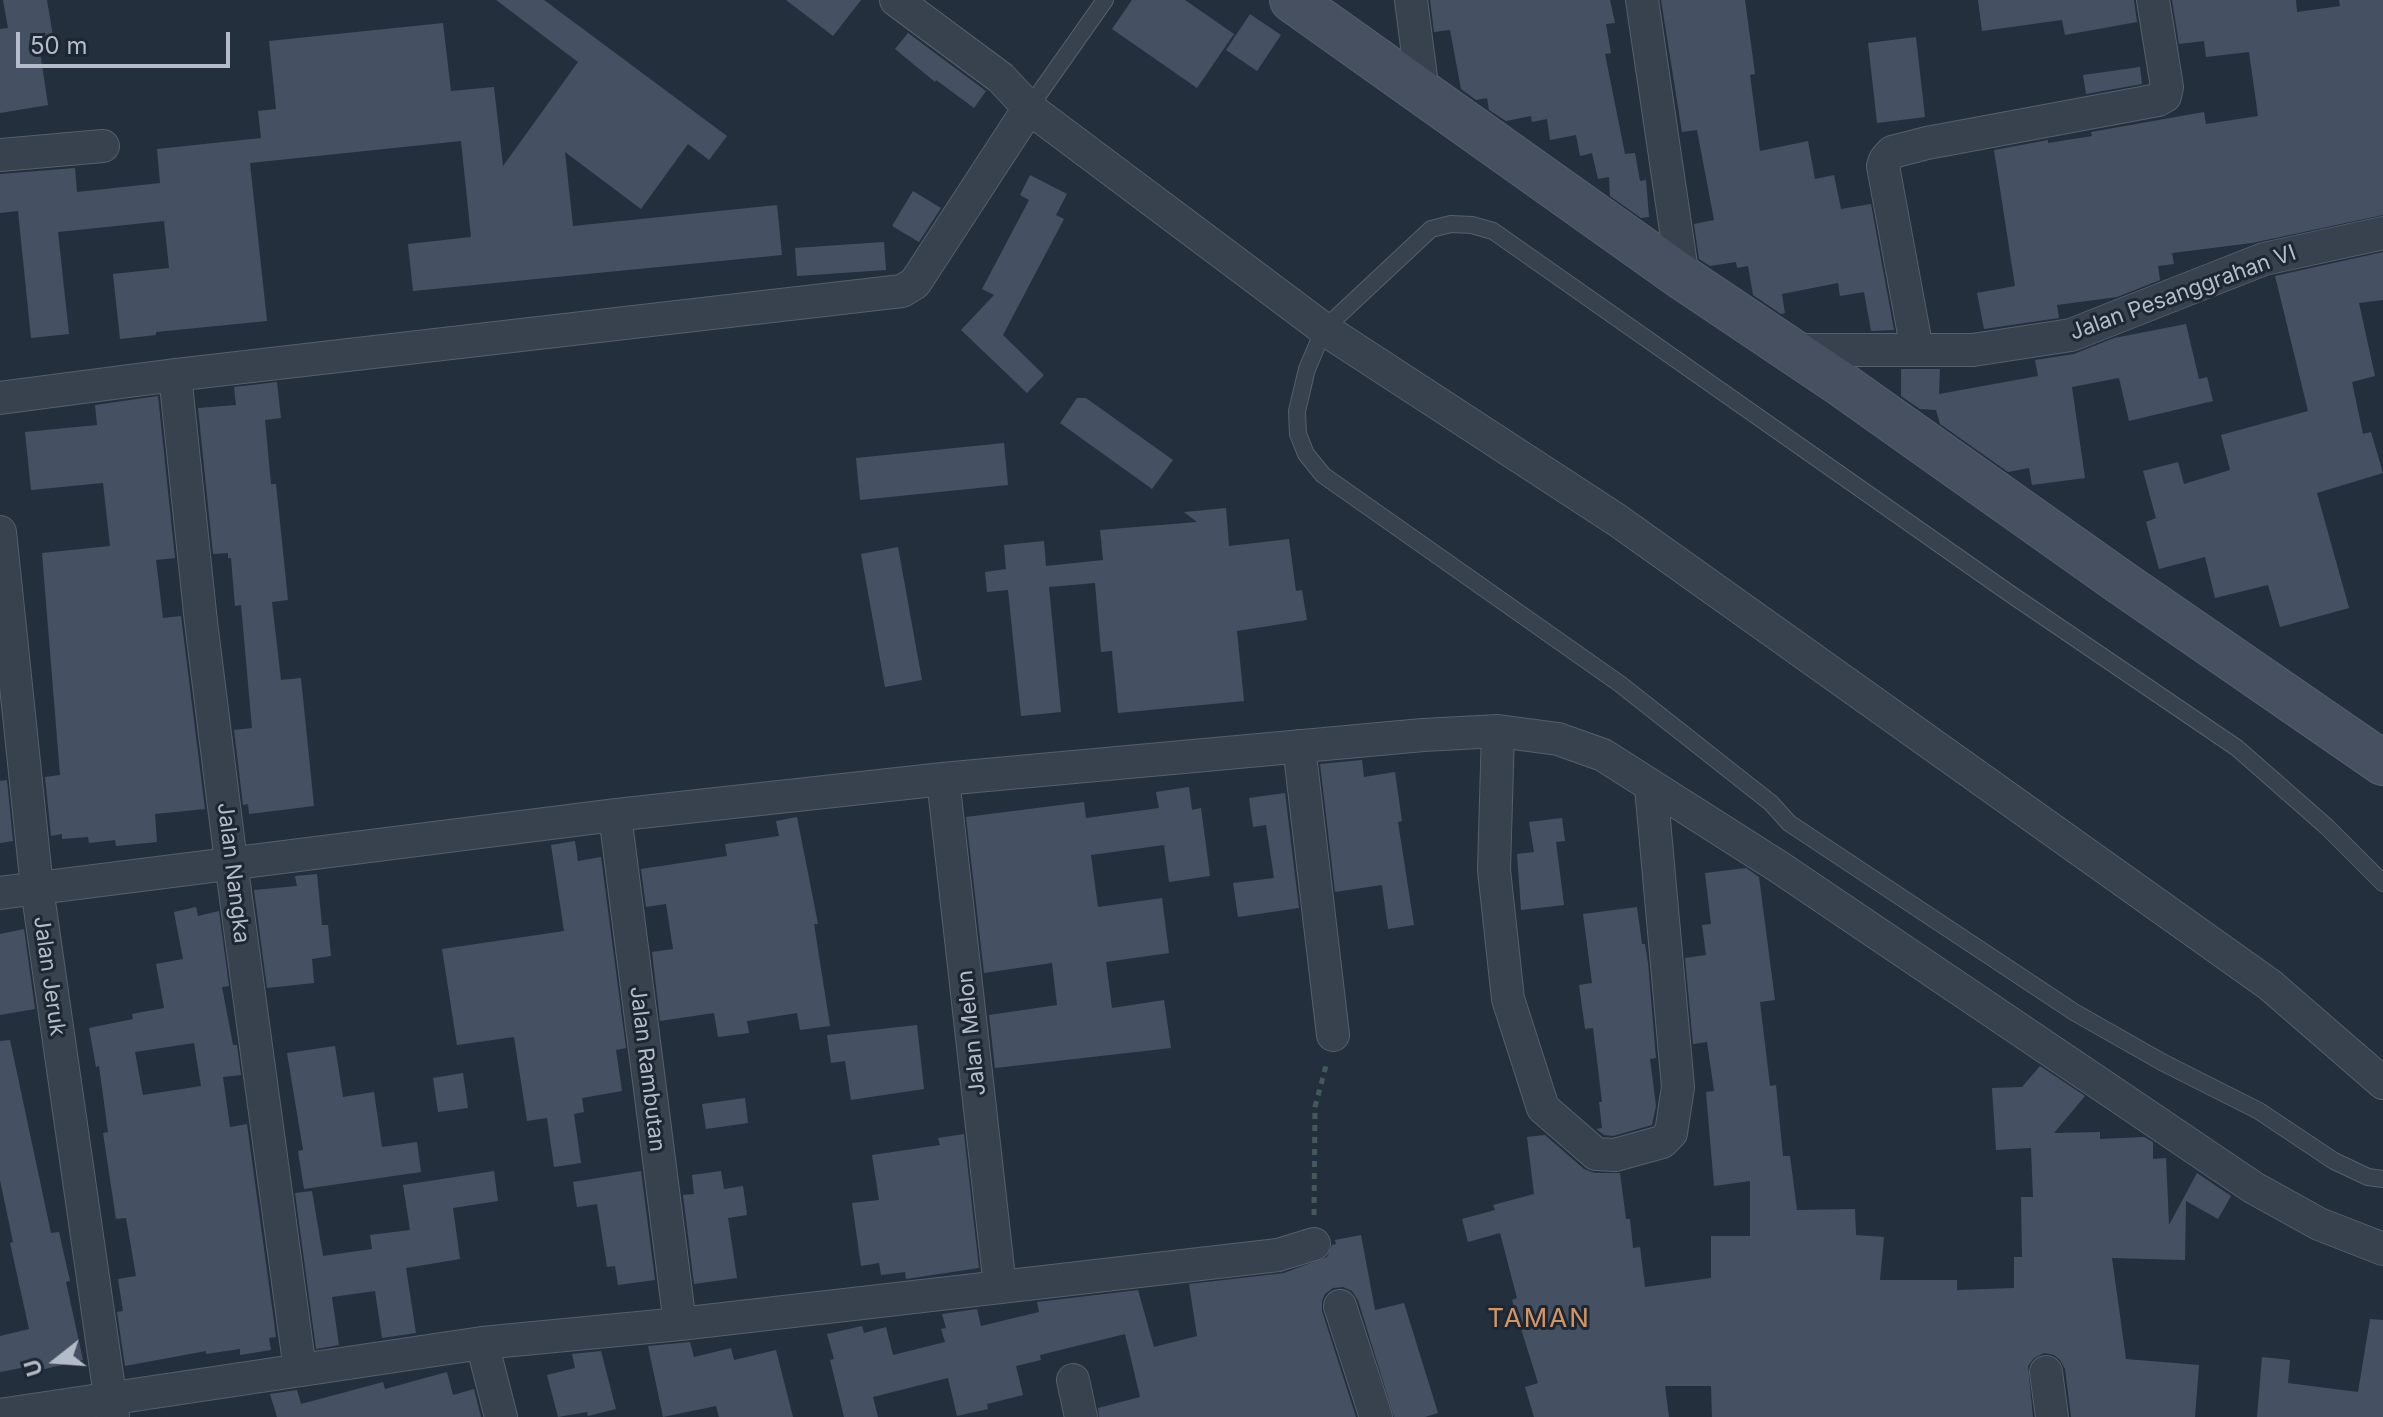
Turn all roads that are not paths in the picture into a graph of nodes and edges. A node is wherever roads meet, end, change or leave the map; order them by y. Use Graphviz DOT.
graph roads {
  1 [pos="896,0"];
  2 [pos="1105,0"];
  3 [pos="1292,0"];
  4 [pos="1411,0"];
  5 [pos="1642,0"];
  6 [pos="2153,0"];
  7 [pos="1423,93"];
  8 [pos="1029,108"];
  9 [pos="103,146"];
  10 [pos="0,155"];
  11 [pos="2383,233"];
  12 [pos="1683,278"];
  13 [pos="1324,329"];
  14 [pos="1790,350"];
  15 [pos="1917,350"];
  16 [pos="175,375"];
  17 [pos="0,398"];
  18 [pos="0,532"];
  19 [pos="1498,731"];
  20 [pos="1299,746"];
  21 [pos="2383,763"];
  22 [pos="943,779"];
  23 [pos="1651,787"];
  24 [pos="615,815"];
  25 [pos="231,862"];
  26 [pos="2383,883"];
  27 [pos="37,888"];
  28 [pos="0,893"];
  29 [pos="1333,1035"];
  30 [pos="2383,1083"];
  31 [pos="2383,1179"];
  32 [pos="1314,1244"];
  33 [pos="2383,1249"];
  34 [pos="1000,1287"];
  35 [pos="1340,1306"];
  36 [pos="680,1324"];
  37 [pos="482,1343"];
  38 [pos="300,1370"];
  39 [pos="2046,1372"];
  40 [pos="1073,1380"];
  41 [pos="112,1409"];
  42 [pos="0,1415"];
  43 [pos="501,1417"];
  44 [pos="1081,1417"];
  45 [pos="1376,1417"];
  46 [pos="2052,1417"];
  1 -- 8 [label="street"];
  2 -- 8 [label="lane"];
  3 -- 7 [label="main road"];
  4 -- 7 [label="street"];
  5 -- 12 [label="street"];
  6 -- 15 [label="street"];
  7 -- 12 [label="main road"];
  8 -- 13 [label="street"];
  8 -- 16 [label="street"];
  9 -- 10 [label="street"];
  11 -- 15 [label="street, Jalan Pesanggrahan VI"];
  12 -- 14 [label="main road"];
  13 -- 26 [label="lane"];
  13 -- 30 [label="street"];
  13 -- 31 [label="lane"];
  14 -- 15 [label="street, Jalan Pesanggrahan VI"];
  14 -- 21 [label="main road"];
  16 -- 17 [label="street"];
  16 -- 25 [label="street, Jalan Nangka"];
  18 -- 27 [label="street, Jalan Jeruk"];
  19 -- 20 [label="street"];
  19 -- 23 [label="street"];
  19 -- 23 [label="street"];
  20 -- 22 [label="street"];
  20 -- 29 [label="street"];
  22 -- 24 [label="street"];
  22 -- 34 [label="street, Jalan Melon"];
  23 -- 33 [label="street"];
  24 -- 25 [label="street"];
  24 -- 36 [label="street, Jalan Rambutan"];
  25 -- 27 [label="street"];
  25 -- 38 [label="street, Jalan Nangka"];
  27 -- 28 [label="street"];
  27 -- 41 [label="street, Jalan Jeruk"];
  32 -- 34 [label="street"];
  34 -- 36 [label="street"];
  35 -- 45 [label="street"];
  36 -- 37 [label="street"];
  37 -- 38 [label="street"];
  37 -- 43 [label="street"];
  38 -- 41 [label="street"];
  39 -- 46 [label="street"];
  40 -- 44 [label="street"];
  41 -- 42 [label="street"];
}
